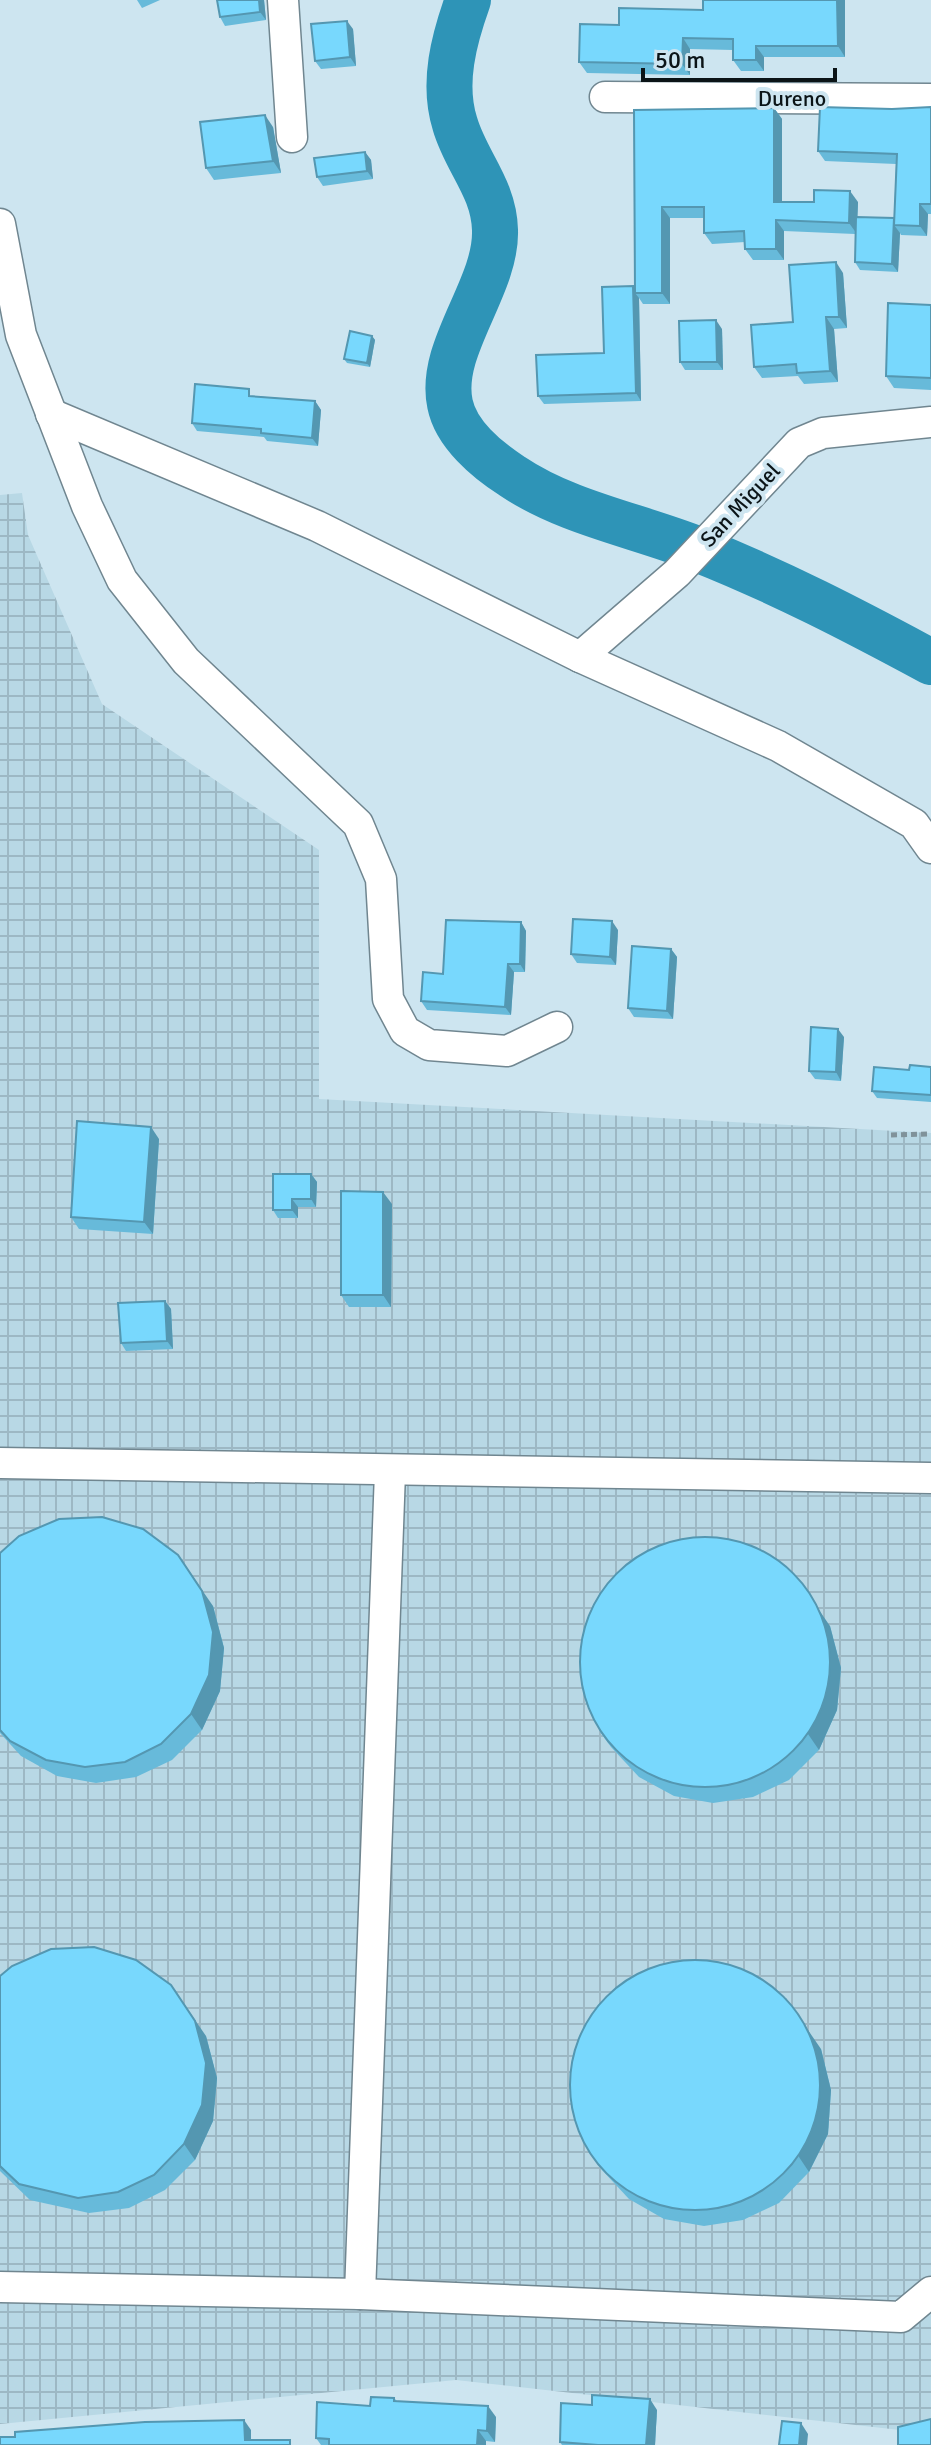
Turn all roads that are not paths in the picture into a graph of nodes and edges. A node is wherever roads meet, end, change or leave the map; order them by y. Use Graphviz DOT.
graph roads {
  1 [pos="283,0"];
  2 [pos="605,97"];
  3 [pos="931,99"];
  4 [pos="292,137"];
  5 [pos="0,224"];
  6 [pos="51,414"];
  7 [pos="931,422"];
  8 [pos="580,657"];
  9 [pos="931,848"];
  10 [pos="557,1027"];
  11 [pos="0,1463"];
  12 [pos="390,1472"];
  13 [pos="931,1478"];
  14 [pos="0,2287"];
  15 [pos="931,2292"];
  16 [pos="360,2294"];
  1 -- 4 [label="street"];
  2 -- 3 [label="street, Dureno"];
  5 -- 6 [label="street"];
  6 -- 8 [label="street"];
  6 -- 10 [label="street"];
  7 -- 8 [label="street, San Miguel"];
  8 -- 9 [label="street"];
  11 -- 12 [label="street"];
  12 -- 13 [label="street"];
  12 -- 16 [label="street"];
  14 -- 16 [label="street"];
  15 -- 16 [label="street"];
}
